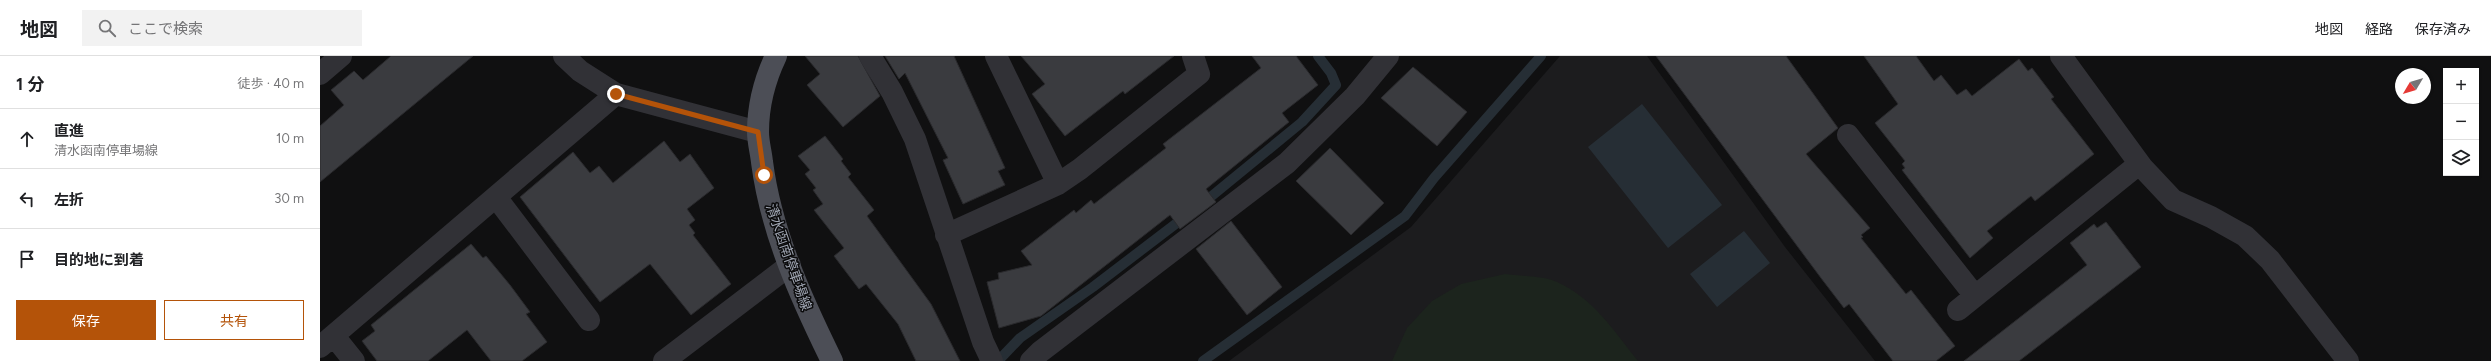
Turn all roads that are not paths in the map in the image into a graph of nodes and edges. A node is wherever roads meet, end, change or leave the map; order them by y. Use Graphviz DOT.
graph roads {
  1 [pos="341,56"];
  2 [pos="564,56"];
  3 [pos="776,56"];
  4 [pos="870,56"];
  5 [pos="996,56"];
  6 [pos="1193,56"];
  7 [pos="1388,56"];
  8 [pos="2061,56"];
  9 [pos="320,74"];
  10 [pos="616,94"];
  11 [pos="758,132"];
  12 [pos="1848,135"];
  13 [pos="2139,164"];
  14 [pos="1058,184"];
  15 [pos="496,197"];
  16 [pos="946,234"];
  17 [pos="790,265"];
  18 [pos="1975,296"];
  19 [pos="1958,310"];
  20 [pos="589,320"];
  21 [pos="327,341"];
  22 [pos="354,361"];
  23 [pos="664,361"];
  24 [pos="832,361"];
  25 [pos="992,361"];
  26 [pos="1031,361"];
  27 [pos="2348,361"];
  1 -- 9 [label="street"];
  2 -- 10 [label="street"];
  3 -- 11 [label="main road, 清水函南停車場線"];
  4 -- 16 [label="street"];
  5 -- 14 [label="street"];
  6 -- 14 [label="street"];
  7 -- 26 [label="street"];
  8 -- 13 [label="street"];
  10 -- 11 [label="street"];
  10 -- 15 [label="street"];
  11 -- 17 [label="main road, 清水函南停車場線"];
  12 -- 18 [label="street"];
  13 -- 18 [label="street"];
  13 -- 27 [label="street"];
  14 -- 16 [label="street"];
  15 -- 20 [label="street"];
  15 -- 21 [label="street"];
  16 -- 25 [label="street"];
  17 -- 23 [label="street"];
  17 -- 24 [label="main road, 清水函南停車場線"];
  18 -- 19 [label="street"];
  21 -- 22 [label="street"];
}
